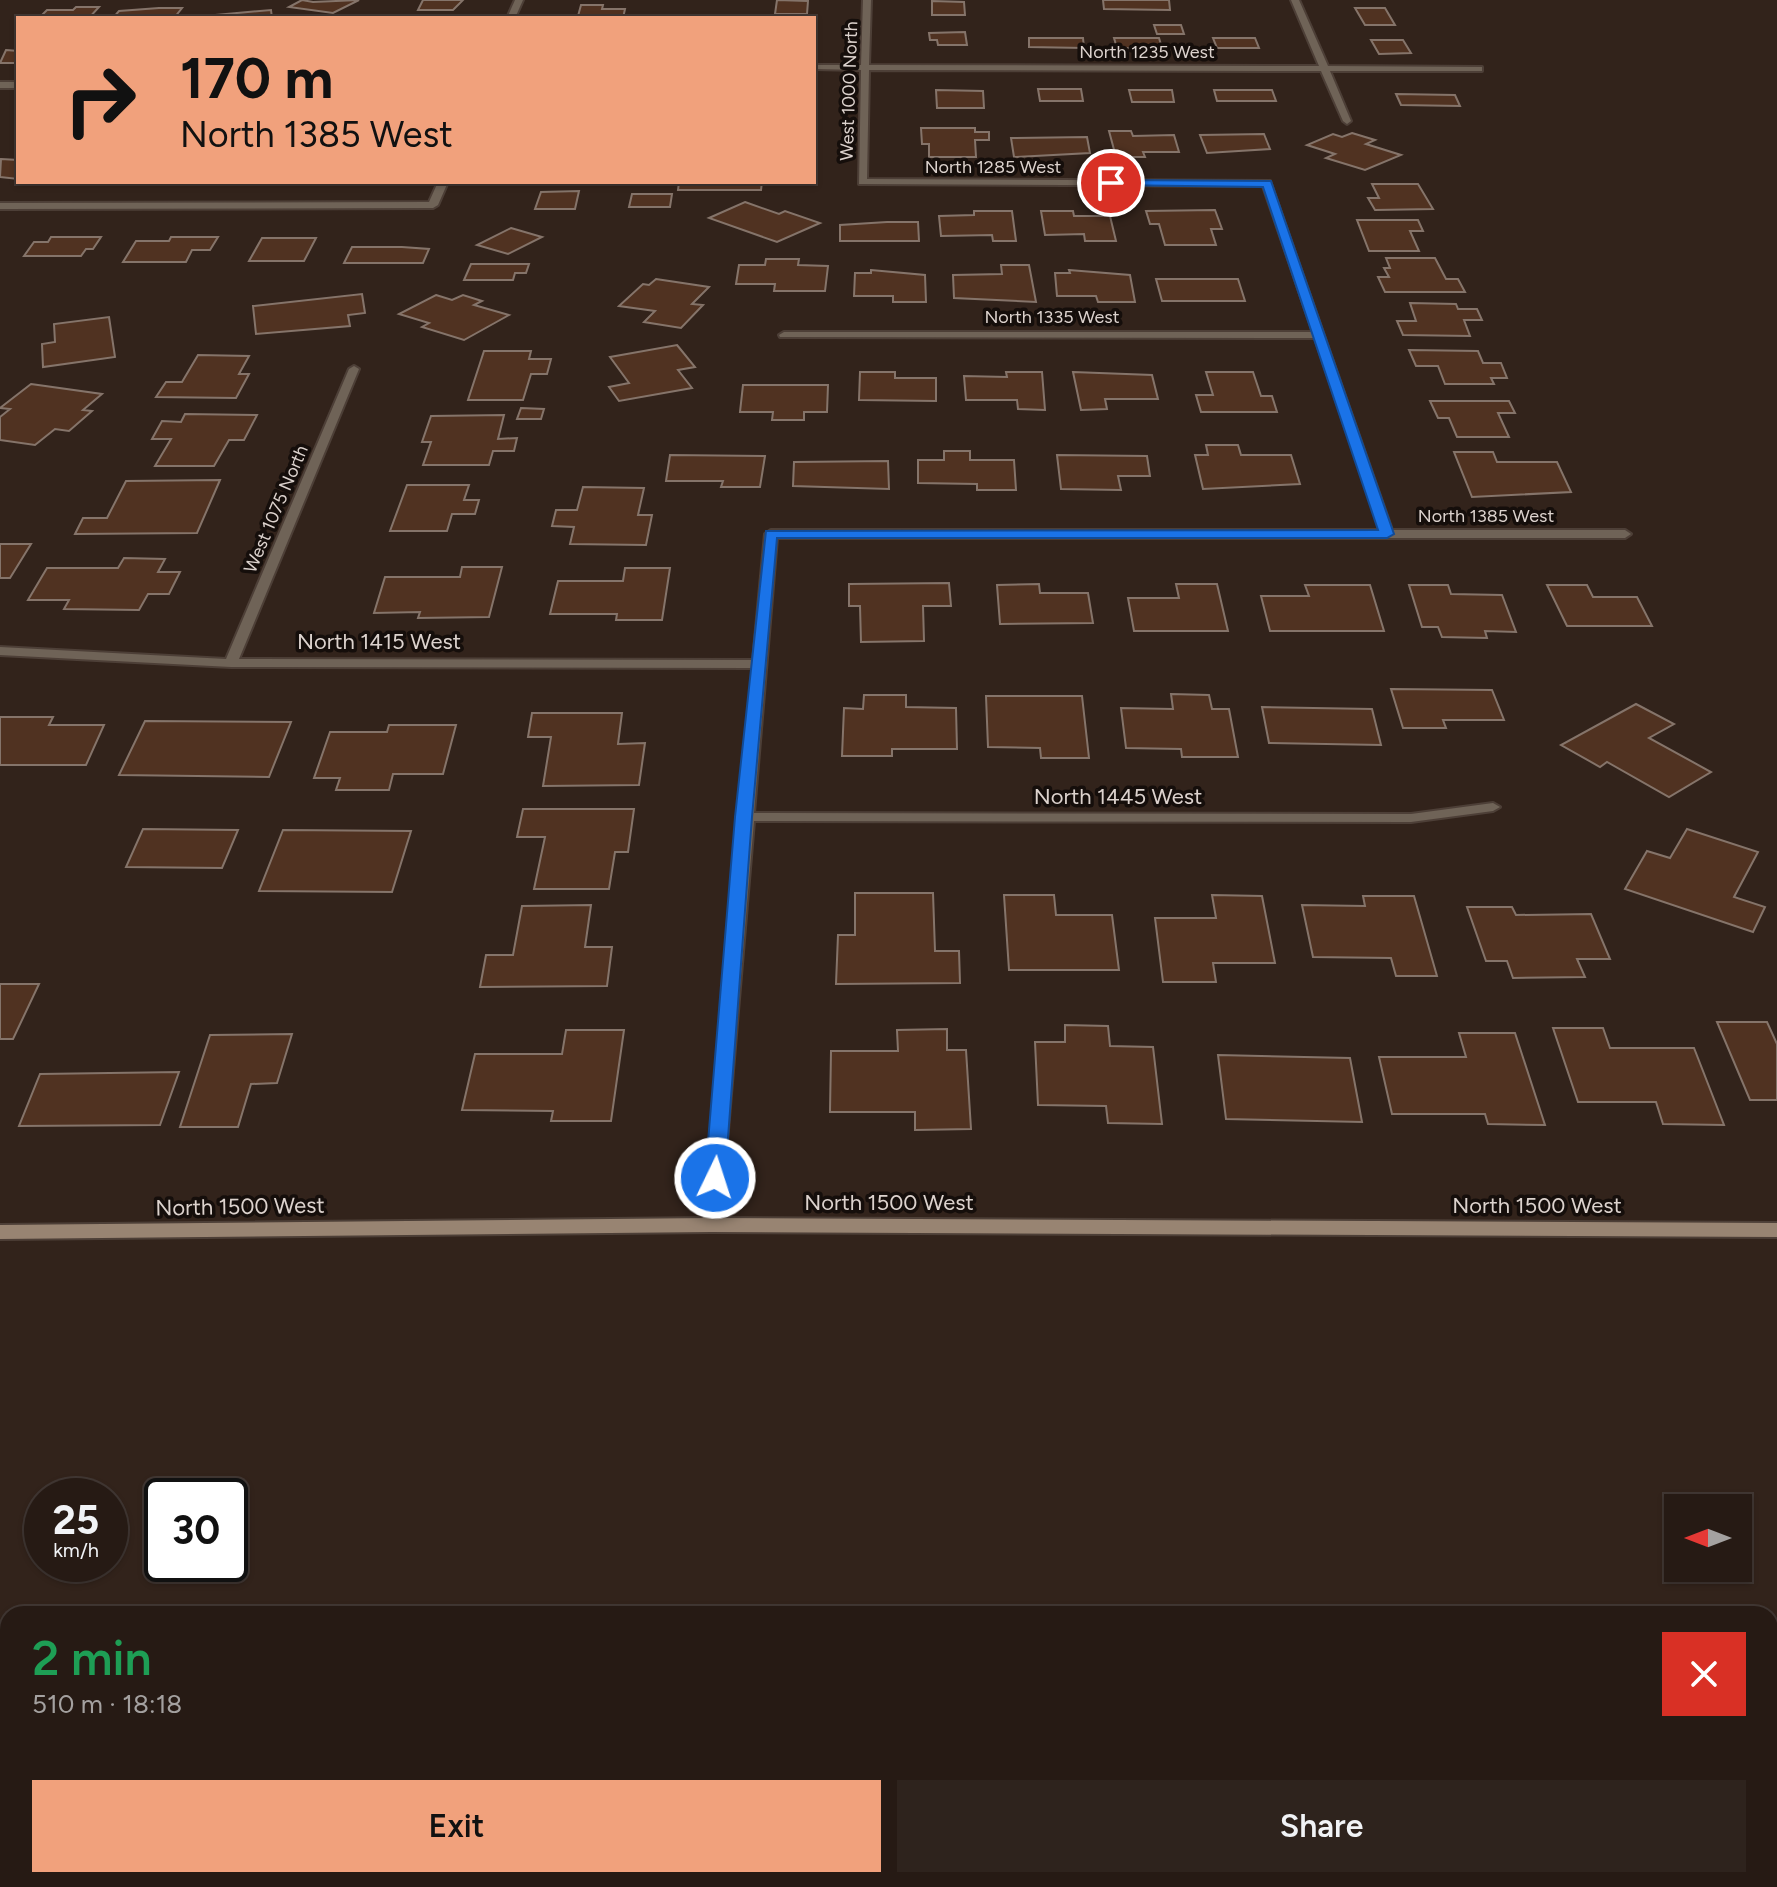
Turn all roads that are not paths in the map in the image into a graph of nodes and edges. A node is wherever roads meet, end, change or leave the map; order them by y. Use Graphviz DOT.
graph roads {
  1 [pos="867,0"];
  2 [pos="1295,0"];
  3 [pos="816,67"];
  4 [pos="865,67"];
  5 [pos="1324,69"];
  6 [pos="1479,69"];
  7 [pos="1347,121"];
  8 [pos="862,182"];
  9 [pos="442,184"];
  10 [pos="0,206"];
  11 [pos="784,335"];
  12 [pos="1319,335"];
  13 [pos="354,369"];
  14 [pos="1387,534"];
  15 [pos="1625,534"];
  16 [pos="0,651"];
  17 [pos="231,663"];
  18 [pos="758,664"];
  19 [pos="1493,807"];
  20 [pos="743,817"];
  21 [pos="711,1225"];
  22 [pos="1777,1230"];
  23 [pos="0,1232"];
  1 -- 4 [label="street, West 1000 North"];
  2 -- 5 [label="street"];
  3 -- 4 [label="street, North 1235 West"];
  4 -- 5 [label="street, North 1235 West"];
  4 -- 8 [label="street, West 1000 North"];
  5 -- 6 [label="street, North 1235 West"];
  5 -- 7 [label="street"];
  8 -- 12 [label="street, North 1285 West"];
  9 -- 10 [label="street"];
  11 -- 12 [label="street, North 1335 West"];
  12 -- 14 [label="street"];
  13 -- 17 [label="street, West 1075 North"];
  14 -- 15 [label="street, North 1385 West"];
  14 -- 18 [label="street, North 1385 West"];
  16 -- 17 [label="street, North 1415 West"];
  17 -- 18 [label="street, North 1415 West"];
  18 -- 20 [label="street"];
  19 -- 20 [label="street, North 1445 West"];
  20 -- 21 [label="street"];
  21 -- 22 [label="street, North 1500 West"];
  21 -- 23 [label="street, North 1500 West"];
}
